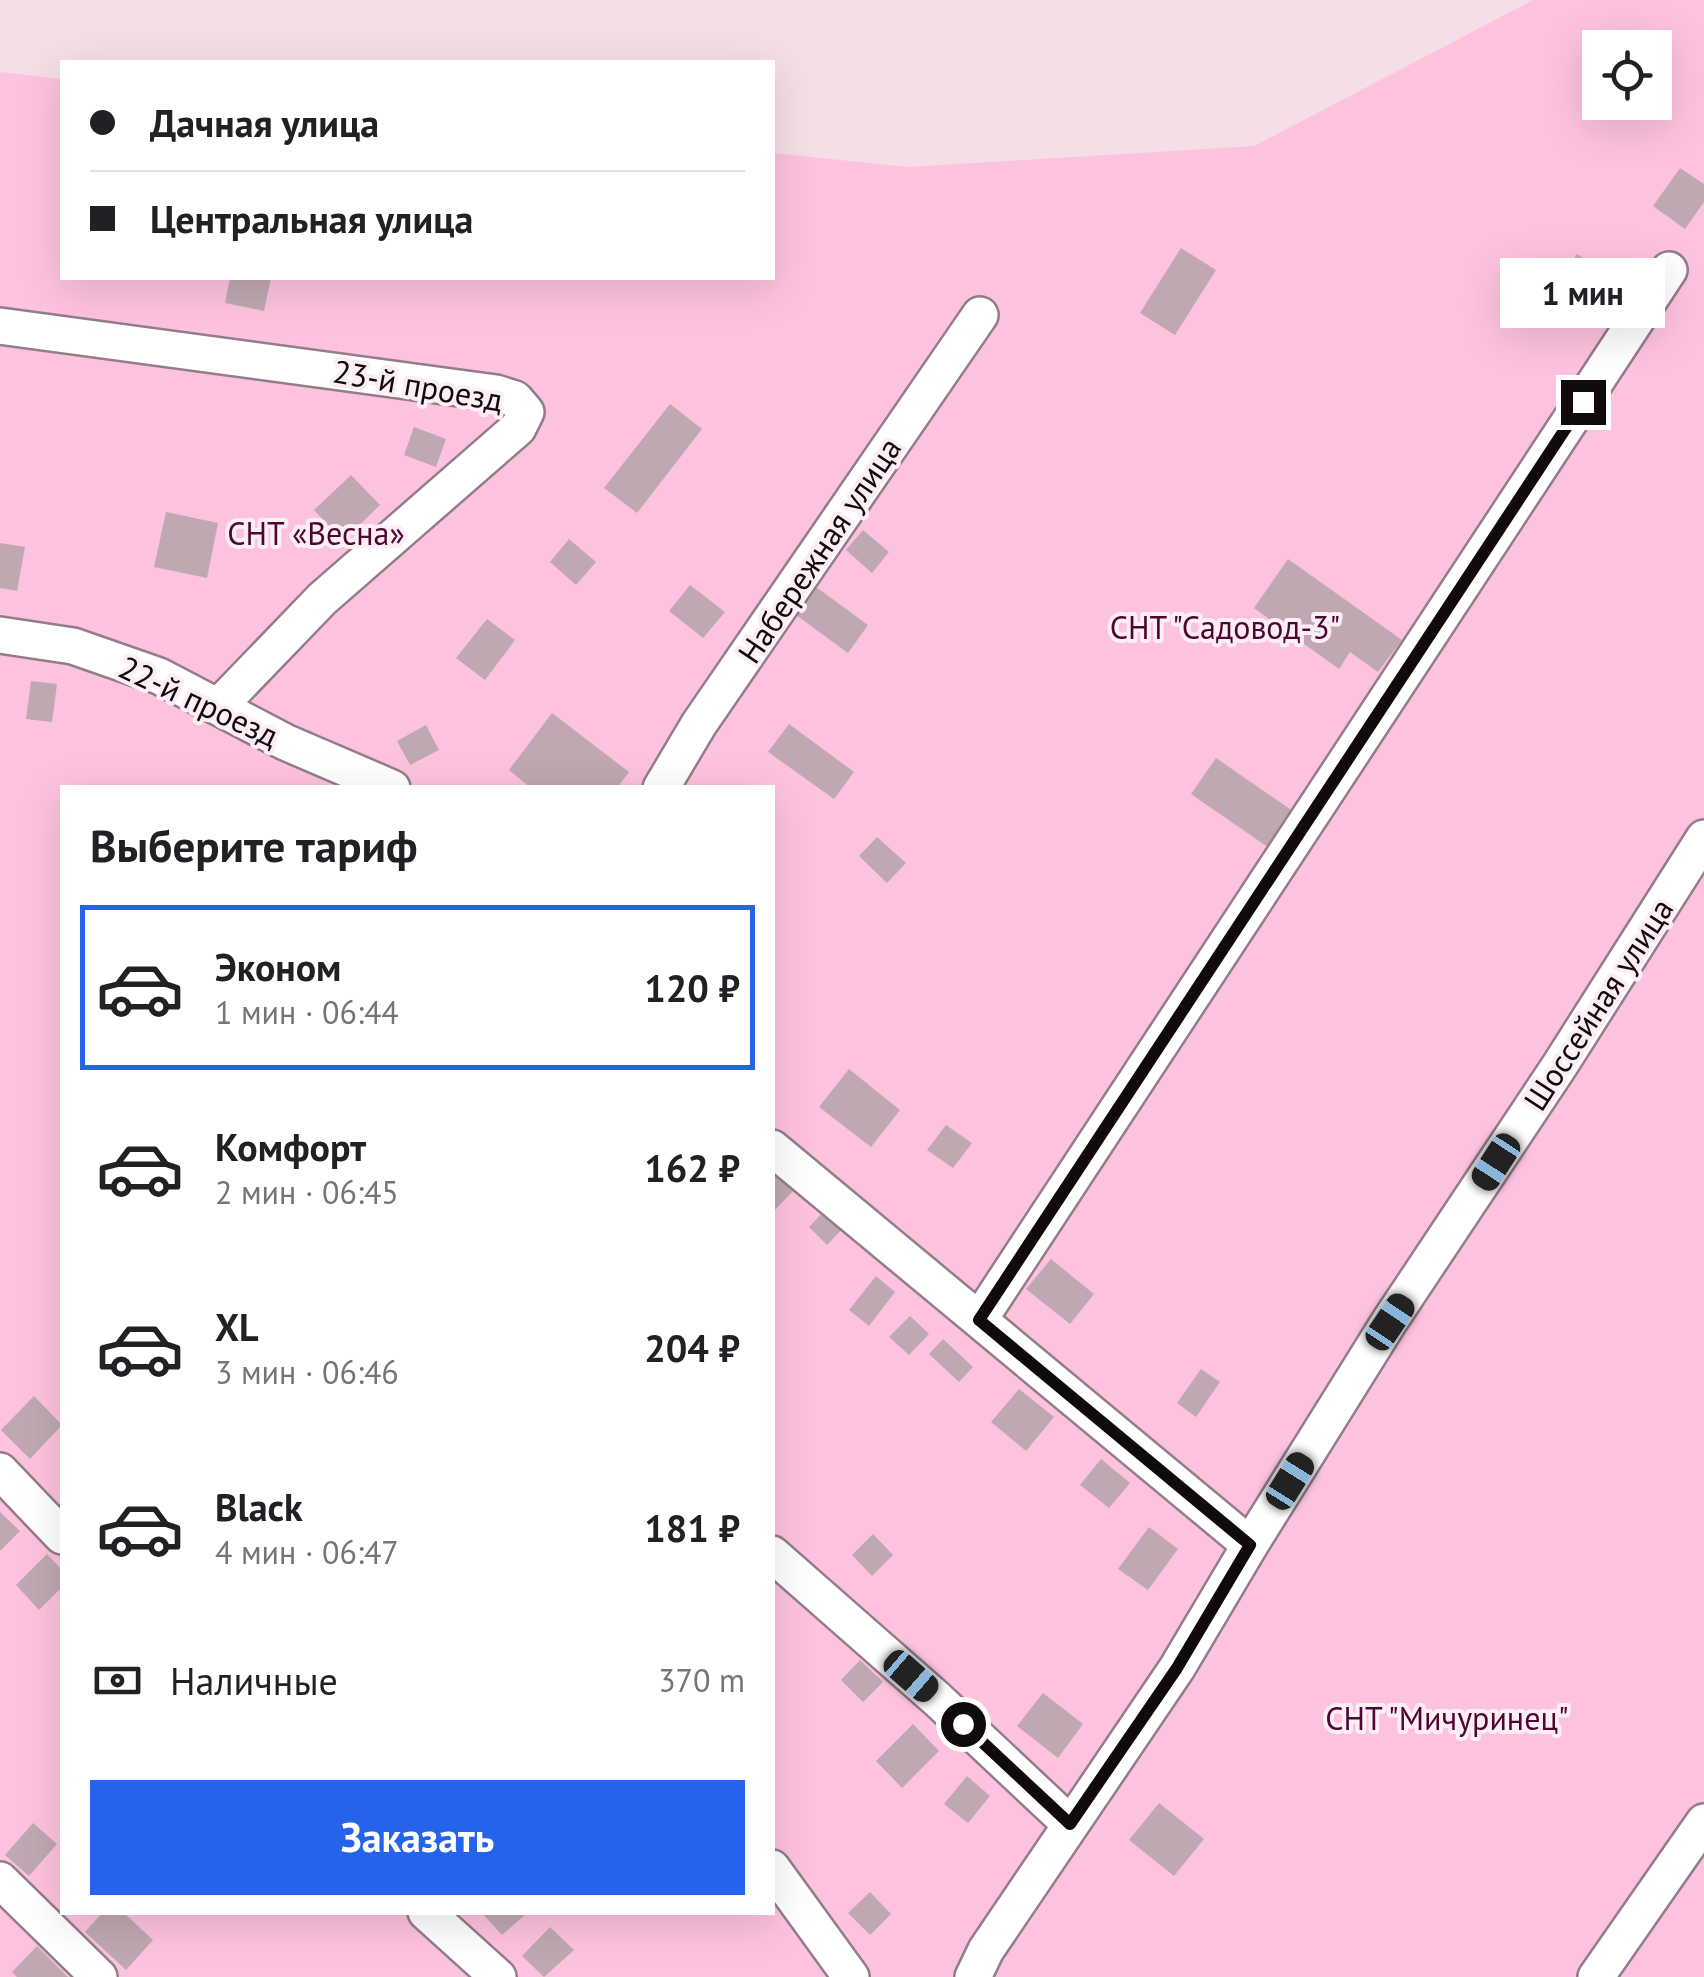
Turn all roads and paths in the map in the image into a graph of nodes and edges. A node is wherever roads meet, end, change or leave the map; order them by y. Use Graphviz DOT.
graph roads {
  1 [pos="1669,270"];
  2 [pos="980,314"];
  3 [pos="0,326"];
  4 [pos="0,635"];
  5 [pos="218,707"];
  6 [pos="385,785"];
  7 [pos="664,785"];
  8 [pos="1704,838"];
  9 [pos="775,1150"];
  10 [pos="979,1320"];
  11 [pos="0,1471"];
  12 [pos="60,1534"];
  13 [pos="1250,1545"];
  14 [pos="775,1557"];
  15 [pos="1704,1822"];
  16 [pos="1070,1824"];
  17 [pos="775,1872"];
  18 [pos="0,1880"];
  19 [pos="429,1915"];
  20 [pos="99,1977"];
  21 [pos="498,1977"];
  22 [pos="851,1977"];
  23 [pos="974,1977"];
  24 [pos="1596,1977"];
  1 -- 10 [label="street"];
  2 -- 7 [label="street, Набережная улица"];
  3 -- 5 [label="street, 23-й проезд"];
  4 -- 5 [label="street, 22-й проезд"];
  5 -- 6 [label="street, 22-й проезд"];
  8 -- 13 [label="street, Шоссейная улица"];
  9 -- 10 [label="street"];
  10 -- 13 [label="street"];
  11 -- 12 [label="street"];
  13 -- 16 [label="street, Шоссейная улица"];
  14 -- 16 [label="street"];
  15 -- 24 [label="street"];
  16 -- 23 [label="street, Шоссейная улица"];
  17 -- 22 [label="street"];
  18 -- 20 [label="street"];
  19 -- 21 [label="street"];
}
